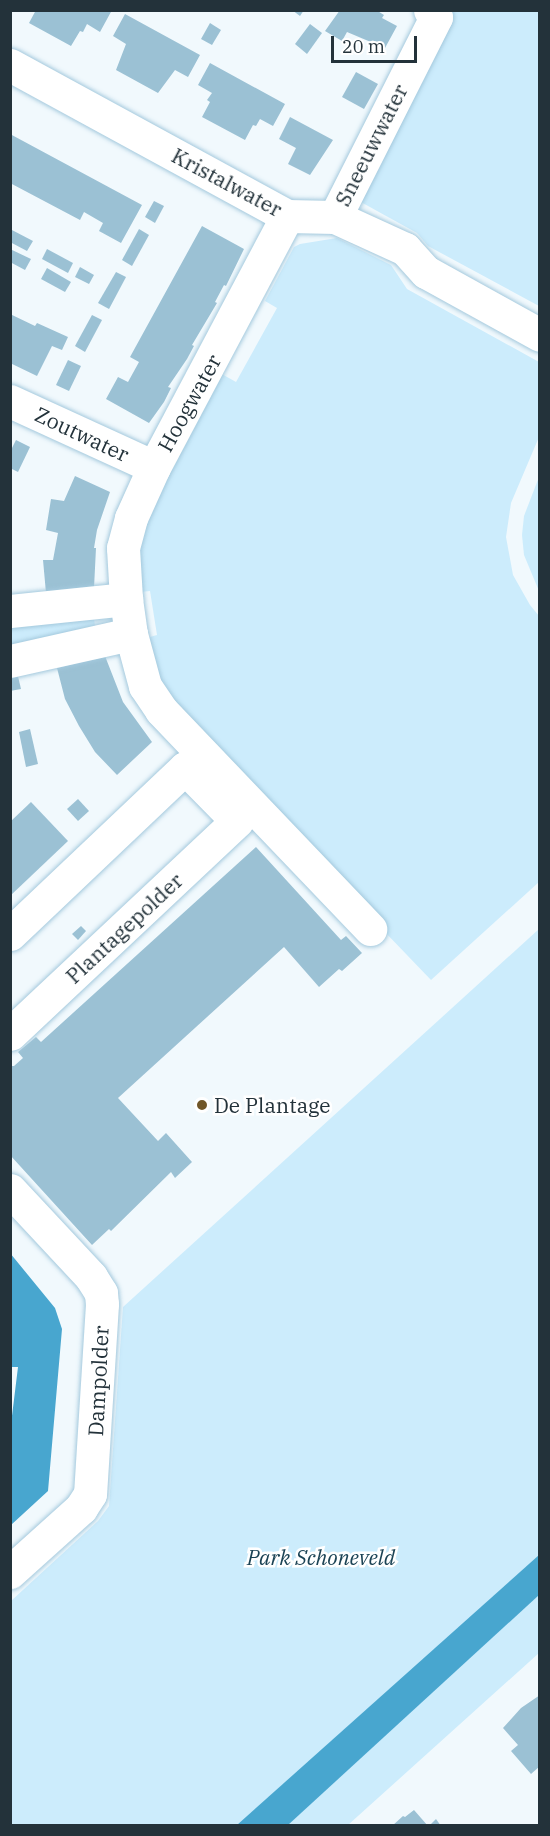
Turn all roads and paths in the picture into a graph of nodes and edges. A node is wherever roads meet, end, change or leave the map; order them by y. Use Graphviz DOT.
graph roads {
  1 [pos="430,10"];
  2 [pos="10,65"];
  3 [pos="287,216"];
  4 [pos="335,217"];
  5 [pos="540,335"];
  6 [pos="10,401"];
  7 [pos="154,466"];
  8 [pos="126,599"];
  9 [pos="10,611"];
  10 [pos="131,634"];
  11 [pos="10,660"];
  12 [pos="193,759"];
  13 [pos="245,814"];
  14 [pos="370,929"];
  15 [pos="10,934"];
  16 [pos="10,1034"];
  17 [pos="10,1190"];
  18 [pos="10,1572"];
  1 -- 4 [label="street, Sneeuwwater"];
  2 -- 3 [label="street, Kristalwater"];
  3 -- 4 [label="street, Kristalwater"];
  3 -- 7 [label="street, Hoogwater"];
  4 -- 5 [label="street, Kristalwater"];
  6 -- 7 [label="street, Zoutwater"];
  7 -- 8 [label="street, Hoogwater"];
  8 -- 9 [label="street"];
  8 -- 10 [label="street"];
  10 -- 11 [label="street"];
  10 -- 12 [label="street"];
  12 -- 13 [label="street"];
  12 -- 15 [label="street"];
  13 -- 14 [label="street"];
  13 -- 16 [label="street, Plantagepolder"];
  17 -- 18 [label="street, Dampolder"];
}
